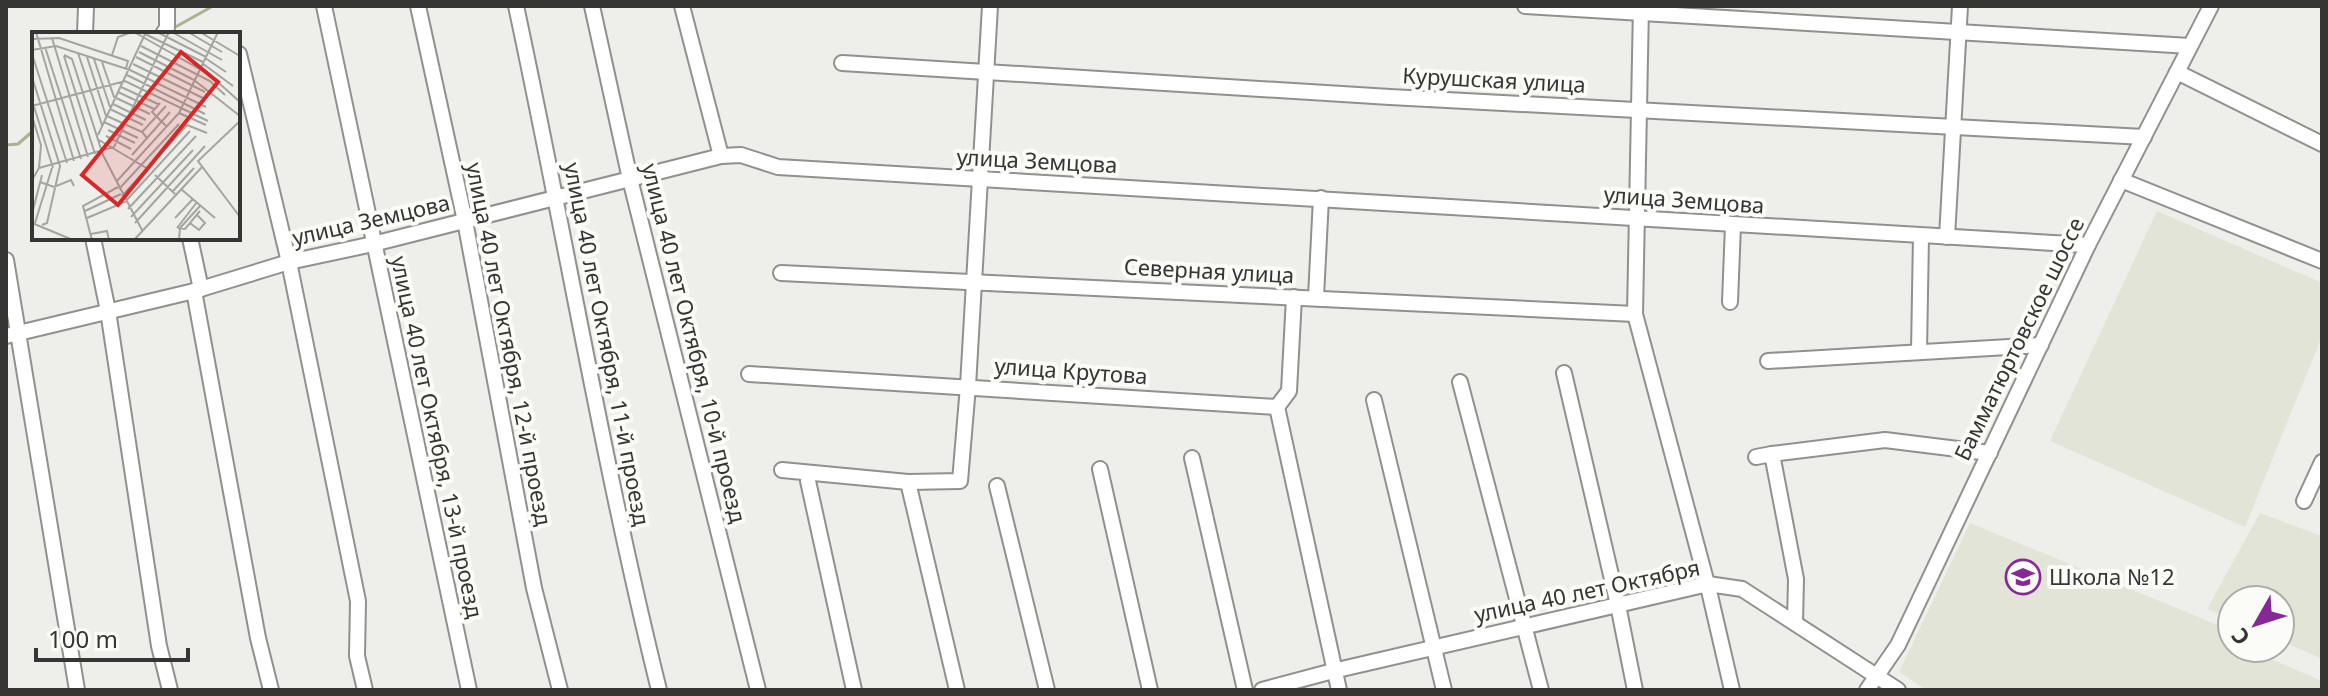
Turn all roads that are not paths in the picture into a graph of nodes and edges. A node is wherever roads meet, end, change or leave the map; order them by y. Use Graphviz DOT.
graph roads {
  1 [pos="86,6"];
  2 [pos="167,6"];
  3 [pos="324,6"];
  4 [pos="418,6"];
  5 [pos="516,6"];
  6 [pos="592,6"];
  7 [pos="682,6"];
  8 [pos="990,6"];
  9 [pos="1525,6"];
  10 [pos="1960,6"];
  11 [pos="2211,6"];
  12 [pos="1641,10"];
  13 [pos="85,32"];
  14 [pos="164,32"];
  15 [pos="1959,32"];
  16 [pos="2190,46"];
  17 [pos="240,58"];
  18 [pos="842,63"];
  19 [pos="985,72"];
  20 [pos="2177,72"];
  21 [pos="1640,110"];
  22 [pos="1955,125"];
  23 [pos="2144,137"];
  24 [pos="2322,144"];
  25 [pos="721,156"];
  26 [pos="630,179"];
  27 [pos="980,180"];
  28 [pos="2121,180"];
  29 [pos="557,197"];
  30 [pos="1321,198"];
  31 [pos="1637,219"];
  32 [pos="465,221"];
  33 [pos="1733,225"];
  34 [pos="1921,236"];
  35 [pos="1947,237"];
  36 [pos="93,240"];
  37 [pos="190,240"];
  38 [pos="373,244"];
  39 [pos="2088,245"];
  40 [pos="6,260"];
  41 [pos="2322,261"];
  42 [pos="289,262"];
  43 [pos="781,273"];
  44 [pos="972,281"];
  45 [pos="197,290"];
  46 [pos="1294,297"];
  47 [pos="1316,297"];
  48 [pos="1730,302"];
  49 [pos="108,311"];
  50 [pos="1635,314"];
  51 [pos="12,335"];
  52 [pos="2041,345"];
  53 [pos="1919,352"];
  54 [pos="1768,361"];
  55 [pos="1564,373"];
  56 [pos="749,374"];
  57 [pos="1460,382"];
  58 [pos="968,386"];
  59 [pos="1374,400"];
  60 [pos="1277,407"];
  61 [pos="1990,453"];
  62 [pos="1772,454"];
  63 [pos="1756,457"];
  64 [pos="1192,458"];
  65 [pos="2322,462"];
  66 [pos="1100,469"];
  67 [pos="782,470"];
  68 [pos="808,481"];
  69 [pos="908,482"];
  70 [pos="997,486"];
  71 [pos="2304,501"];
  72 [pos="1708,584"];
  73 [pos="1618,605"];
  74 [pos="1795,623"];
  75 [pos="1525,626"];
  76 [pos="1433,647"];
  77 [pos="1333,671"];
  78 [pos="1876,676"];
  79 [pos="77,690"];
  80 [pos="170,690"];
  81 [pos="271,690"];
  82 [pos="365,690"];
  83 [pos="469,690"];
  84 [pos="560,690"];
  85 [pos="659,690"];
  86 [pos="758,690"];
  87 [pos="854,690"];
  88 [pos="957,690"];
  89 [pos="1047,690"];
  90 [pos="1150,690"];
  91 [pos="1245,690"];
  92 [pos="1262,690"];
  93 [pos="1339,690"];
  94 [pos="1444,690"];
  95 [pos="1541,690"];
  96 [pos="1635,690"];
  97 [pos="1732,690"];
  98 [pos="1867,690"];
  99 [pos="1898,690"];
  1 -- 13 [label="street"];
  2 -- 14 [label="street"];
  3 -- 38 [label="street, улица 40 лет Октября, 13-й проезд"];
  4 -- 32 [label="street, улица 40 лет Октября, 12-й проезд"];
  5 -- 29 [label="street, улица 40 лет Октября, 11-й проезд"];
  6 -- 26 [label="street, улица 40 лет Октября, 10-й проезд"];
  7 -- 25 [label="street"];
  8 -- 19 [label="street"];
  9 -- 12 [label="street"];
  10 -- 15 [label="street"];
  11 -- 16 [label="street, Бамматюртовское шоссе"];
  12 -- 15 [label="street"];
  12 -- 21 [label="street"];
  15 -- 16 [label="street"];
  15 -- 22 [label="street"];
  16 -- 20 [label="street, Бамматюртовское шоссе"];
  17 -- 42 [label="street"];
  18 -- 19 [label="street, Курушская улица"];
  19 -- 21 [label="street, Курушская улица"];
  19 -- 27 [label="street"];
  20 -- 23 [label="street, Бамматюртовское шоссе"];
  20 -- 24 [label="street"];
  21 -- 22 [label="street, Курушская улица"];
  21 -- 31 [label="street"];
  22 -- 23 [label="street, Курушская улица"];
  22 -- 35 [label="street"];
  23 -- 28 [label="street, Бамматюртовское шоссе"];
  25 -- 26 [label="street, улица Земцова"];
  25 -- 27 [label="street, улица Земцова"];
  26 -- 29 [label="street, улица Земцова"];
  26 -- 86 [label="street, улица 40 лет Октября, 10-й проезд"];
  27 -- 30 [label="street, улица Земцова"];
  27 -- 44 [label="street"];
  28 -- 39 [label="street, Бамматюртовское шоссе"];
  28 -- 41 [label="street"];
  29 -- 32 [label="street, улица Земцова"];
  29 -- 85 [label="street, улица 40 лет Октября, 11-й проезд"];
  30 -- 31 [label="street, улица Земцова"];
  30 -- 47 [label="street"];
  31 -- 33 [label="street, улица Земцова"];
  31 -- 50 [label="street"];
  32 -- 38 [label="street, улица Земцова"];
  32 -- 84 [label="street, улица 40 лет Октября, 12-й проезд"];
  33 -- 34 [label="street, улица Земцова"];
  33 -- 48 [label="street"];
  34 -- 35 [label="street, улица Земцова"];
  34 -- 53 [label="street"];
  35 -- 39 [label="street, улица Земцова"];
  36 -- 49 [label="street"];
  37 -- 45 [label="street"];
  38 -- 42 [label="street, улица Земцова"];
  38 -- 83 [label="street, улица 40 лет Октября, 13-й проезд"];
  39 -- 52 [label="street, Бамматюртовское шоссе"];
  40 -- 51 [label="street"];
  42 -- 45 [label="street, улица Земцова"];
  42 -- 82 [label="street"];
  43 -- 44 [label="street, Северная улица"];
  44 -- 46 [label="street, Северная улица"];
  44 -- 58 [label="street"];
  45 -- 49 [label="street, улица Земцова"];
  45 -- 81 [label="street"];
  46 -- 47 [label="street, Северная улица"];
  46 -- 60 [label="street"];
  47 -- 50 [label="street, Северная улица"];
  49 -- 51 [label="street, улица Земцова"];
  49 -- 80 [label="street"];
  50 -- 72 [label="street"];
  51 -- 79 [label="street"];
  52 -- 53 [label="street"];
  52 -- 61 [label="street, Бамматюртовское шоссе"];
  53 -- 54 [label="street"];
  55 -- 73 [label="street"];
  56 -- 58 [label="street, улица Крутова"];
  57 -- 75 [label="street"];
  58 -- 60 [label="street, улица Крутова"];
  58 -- 69 [label="street"];
  59 -- 76 [label="street"];
  60 -- 77 [label="street"];
  61 -- 62 [label="street"];
  61 -- 78 [label="street, Бамматюртовское шоссе"];
  62 -- 63 [label="street"];
  62 -- 74 [label="street"];
  64 -- 91 [label="street"];
  65 -- 71 [label="street"];
  66 -- 90 [label="street"];
  67 -- 69 [label="street"];
  68 -- 87 [label="street"];
  69 -- 88 [label="street"];
  70 -- 89 [label="street"];
  72 -- 73 [label="street, улица 40 лет Октября"];
  72 -- 74 [label="street, улица 40 лет Октября"];
  72 -- 97 [label="street"];
  73 -- 75 [label="street, улица 40 лет Октября"];
  73 -- 96 [label="street"];
  74 -- 78 [label="street, улица 40 лет Октября"];
  75 -- 76 [label="street, улица 40 лет Октября"];
  75 -- 95 [label="street"];
  76 -- 77 [label="street, улица 40 лет Октября"];
  76 -- 94 [label="street"];
  77 -- 92 [label="street, улица 40 лет Октября"];
  77 -- 93 [label="street"];
  78 -- 98 [label="street, Бамматюртовское шоссе"];
  78 -- 99 [label="street, улица 40 лет Октября"];
}
